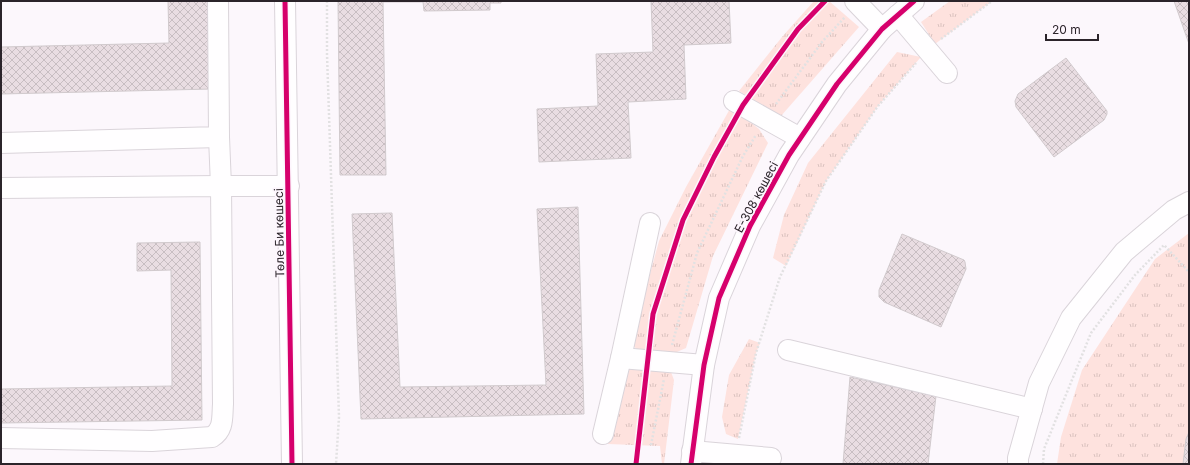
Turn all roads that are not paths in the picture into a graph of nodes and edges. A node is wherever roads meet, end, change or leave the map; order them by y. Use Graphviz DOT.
graph roads {
  1 [pos="218,1"];
  2 [pos="285,1"];
  3 [pos="914,1"];
  4 [pos="856,2"];
  5 [pos="898,15"];
  6 [pos="882,30"];
  7 [pos="948,73"];
  8 [pos="734,101"];
  9 [pos="219,137"];
  10 [pos="800,138"];
  11 [pos="1,143"];
  12 [pos="221,186"];
  13 [pos="289,186"];
  14 [pos="1,188"];
  15 [pos="1189,202"];
  16 [pos="650,223"];
  17 [pos="788,350"];
  18 [pos="621,358"];
  19 [pos="704,366"];
  20 [pos="1032,409"];
  21 [pos="602,434"];
  22 [pos="1,438"];
  23 [pos="692,458"];
  24 [pos="770,458"];
  25 [pos="292,464"];
  26 [pos="1018,464"];
  1 -- 9 [label="street"];
  2 -- 13 [label="street, Төле Би көшесі"];
  3 -- 5 [label="street, Е-308 көшесі"];
  4 -- 6 [label="street"];
  5 -- 6 [label="street, Е-308 көшесі"];
  5 -- 7 [label="street"];
  6 -- 10 [label="street, Е-308 көшесі"];
  8 -- 10 [label="street"];
  9 -- 11 [label="street"];
  9 -- 12 [label="street"];
  10 -- 19 [label="street, Е-308 көшесі"];
  12 -- 13 [label="street"];
  12 -- 14 [label="street"];
  12 -- 22 [label="street"];
  13 -- 25 [label="street, Төле Би көшесі"];
  15 -- 20 [label="street"];
  16 -- 18 [label="street"];
  17 -- 20 [label="street"];
  18 -- 19 [label="street"];
  18 -- 21 [label="street"];
  19 -- 23 [label="street, Е-308 көшесі"];
  20 -- 26 [label="street"];
  23 -- 24 [label="street"];
}
